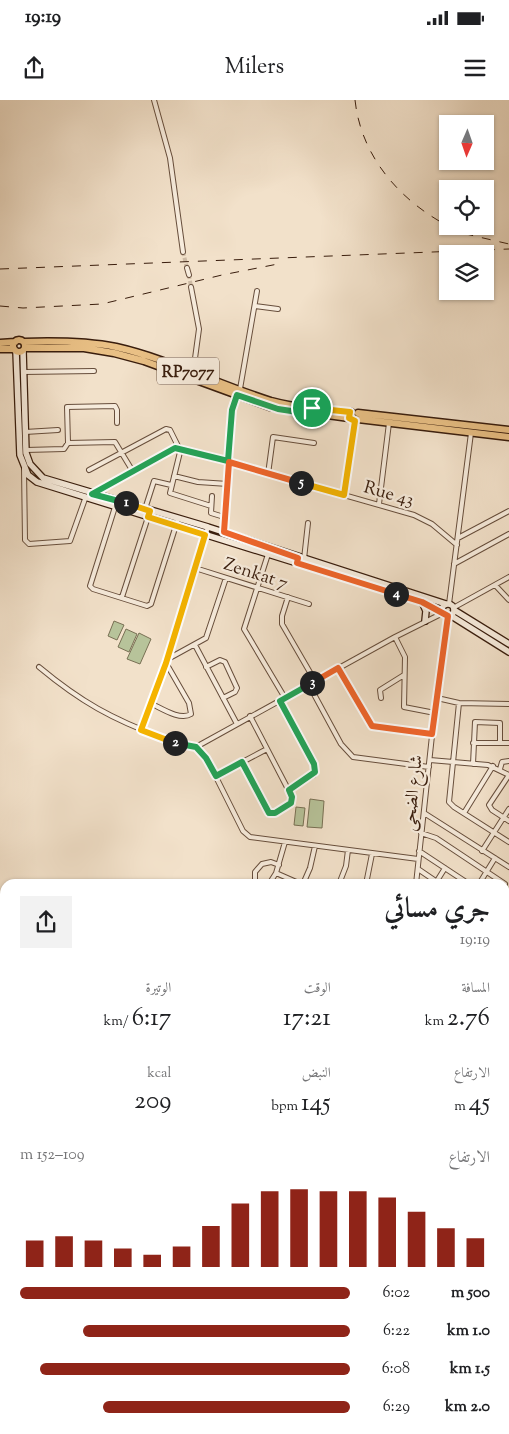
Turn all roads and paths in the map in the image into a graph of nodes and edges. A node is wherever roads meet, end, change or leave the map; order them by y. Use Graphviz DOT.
graph roads {
  1 [pos="154,100"];
  2 [pos="182,252"];
  3 [pos="187,268"];
  4 [pos="189,275"];
  5 [pos="191,287"];
  6 [pos="257,291"];
  7 [pos="255,306"];
  8 [pos="278,308"];
  9 [pos="0,343"];
  10 [pos="20,347"];
  11 [pos="0,349"];
  12 [pos="23,372"];
  13 [pos="94,372"];
  14 [pos="193,373"];
  15 [pos="239,392"];
  16 [pos="354,417"];
  17 [pos="117,423"];
  18 [pos="390,423"];
  19 [pos="58,430"];
  20 [pos="509,430"];
  21 [pos="25,432"];
  22 [pos="470,433"];
  23 [pos="509,437"];
  24 [pos="314,442"];
  25 [pos="68,443"];
  26 [pos="180,448"];
  27 [pos="26,450"];
  28 [pos="121,452"];
  29 [pos="228,462"];
  30 [pos="24,468"];
  31 [pos="89,470"];
  32 [pos="132,470"];
  33 [pos="268,474"];
  34 [pos="174,476"];
  35 [pos="228,484"];
  36 [pos="170,485"];
  37 [pos="92,494"];
  38 [pos="344,495"];
  39 [pos="212,496"];
  40 [pos="85,498"];
  41 [pos="379,504"];
  42 [pos="210,506"];
  43 [pos="115,507"];
  44 [pos="509,511"];
  45 [pos="147,512"];
  46 [pos="224,517"];
  47 [pos="178,519"];
  48 [pos="308,523"];
  49 [pos="176,526"];
  50 [pos="208,527"];
  51 [pos="224,532"];
  52 [pos="509,534"];
  53 [pos="205,535"];
  54 [pos="458,538"];
  55 [pos="457,545"];
  56 [pos="269,551"];
  57 [pos="300,560"];
  58 [pos="454,564"];
  59 [pos="195,568"];
  60 [pos="509,577"];
  61 [pos="226,578"];
  62 [pos="495,584"];
  63 [pos="257,588"];
  64 [pos="122,597"];
  65 [pos="288,597"];
  66 [pos="509,600"];
  67 [pos="422,602"];
  68 [pos="309,604"];
  69 [pos="448,610"];
  70 [pos="425,621"];
  71 [pos="395,637"];
  72 [pos="509,644"];
  73 [pos="195,645"];
  74 [pos="509,652"];
  75 [pos="166,661"];
  76 [pos="39,667"];
  77 [pos="206,667"];
  78 [pos="338,668"];
  79 [pos="404,675"];
  80 [pos="315,681"];
  81 [pos="309,685"];
  82 [pos="223,698"];
  83 [pos="284,698"];
  84 [pos="381,698"];
  85 [pos="437,698"];
  86 [pos="280,701"];
  87 [pos="150,703"];
  88 [pos="459,703"];
  89 [pos="509,704"];
  90 [pos="435,713"];
  91 [pos="250,716"];
  92 [pos="237,724"];
  93 [pos="141,730"];
  94 [pos="432,734"];
  95 [pos="509,742"];
  96 [pos="473,743"];
  97 [pos="500,743"];
  98 [pos="196,747"];
  99 [pos="267,749"];
  100 [pos="430,760"];
  101 [pos="509,761"];
  102 [pos="242,762"];
  103 [pos="453,762"];
  104 [pos="473,764"];
  105 [pos="493,766"];
  106 [pos="429,767"];
  107 [pos="500,769"];
  108 [pos="509,775"];
  109 [pos="216,776"];
  110 [pos="289,790"];
  111 [pos="509,809"];
  112 [pos="424,813"];
  113 [pos="464,813"];
  114 [pos="503,817"];
  115 [pos="509,821"];
  116 [pos="494,832"];
  117 [pos="421,834"];
  118 [pos="285,842"];
  119 [pos="509,842"];
  120 [pos="316,846"];
  121 [pos="348,850"];
  122 [pos="482,850"];
  123 [pos="419,851"];
  124 [pos="372,854"];
  125 [pos="495,858"];
  126 [pos="418,859"];
  127 [pos="279,865"];
  128 [pos="509,867"];
  129 [pos="445,868"];
  130 [pos="418,869"];
  131 [pos="486,872"];
  132 [pos="276,873"];
  133 [pos="255,879"];
  134 [pos="273,879"];
  135 [pos="290,879"];
  136 [pos="304,879"];
  137 [pos="341,879"];
  138 [pos="368,879"];
  139 [pos="417,879"];
  140 [pos="432,879"];
  141 [pos="439,879"];
  142 [pos="462,879"];
  143 [pos="482,879"];
  144 [pos="497,879"];
  1 -- 2 [label="street"];
  3 -- 4 [label="street"];
  5 -- 14 [label="street"];
  6 -- 7 [label="street"];
  7 -- 8 [label="street"];
  7 -- 15 [label="street"];
  9 -- 10 [label="main road, RP7077"];
  10 -- 11 [label="main road, RP7077"];
  10 -- 12 [label="main road"];
  10 -- 14 [label="main road, RP7077"];
  10 -- 15 [label="main road, RP7077"];
  10 -- 30 [label="main road"];
  12 -- 13 [label="street"];
  12 -- 21 [label="main road"];
  14 -- 15 [label="main road, RP7077"];
  15 -- 16 [label="main road, RP7077"];
  15 -- 29 [label="street"];
  16 -- 18 [label="main road, RP7077"];
  16 -- 20 [label="main road, RP7077"];
  16 -- 38 [label="street"];
  17 -- 25 [label="street"];
  18 -- 22 [label="main road, RP7077"];
  18 -- 41 [label="street"];
  19 -- 21 [label="street"];
  21 -- 27 [label="main road"];
  22 -- 23 [label="main road, RP7077"];
  22 -- 54 [label="street, شارع الضحى"];
  24 -- 33 [label="street"];
  25 -- 27 [label="street"];
  25 -- 28 [label="street"];
  26 -- 28 [label="street"];
  26 -- 29 [label="street, Rue 43"];
  26 -- 32 [label="street"];
  26 -- 34 [label="street"];
  27 -- 37 [label="main road"];
  28 -- 31 [label="street"];
  28 -- 32 [label="street"];
  29 -- 33 [label="street, Rue 43"];
  29 -- 35 [label="street"];
  30 -- 40 [label="main road"];
  30 -- 40 [label="street"];
  32 -- 37 [label="street"];
  33 -- 38 [label="street, Rue 43"];
  34 -- 35 [label="street"];
  34 -- 36 [label="street"];
  35 -- 46 [label="street"];
  36 -- 42 [label="street"];
  36 -- 45 [label="street"];
  37 -- 40 [label="street"];
  37 -- 45 [label="main road"];
  38 -- 41 [label="street, Rue 43"];
  39 -- 42 [label="street"];
  40 -- 43 [label="main road"];
  41 -- 55 [label="street, Rue 43"];
  42 -- 46 [label="street"];
  43 -- 45 [label="main road"];
  43 -- 64 [label="street"];
  44 -- 54 [label="street"];
  45 -- 47 [label="main road"];
  45 -- 49 [label="main road"];
  45 -- 64 [label="street"];
  46 -- 51 [label="street"];
  47 -- 49 [label="street"];
  47 -- 50 [label="main road"];
  48 -- 57 [label="street"];
  49 -- 53 [label="main road"];
  49 -- 64 [label="street"];
  50 -- 51 [label="main road"];
  50 -- 53 [label="street"];
  51 -- 56 [label="main road"];
  52 -- 58 [label="street"];
  53 -- 56 [label="main road"];
  53 -- 59 [label="street"];
  54 -- 55 [label="street, شارع الضحى"];
  55 -- 58 [label="street, شارع الضحى"];
  56 -- 57 [label="main road"];
  56 -- 63 [label="street"];
  57 -- 67 [label="main road"];
  57 -- 69 [label="main road"];
  58 -- 69 [label="street, شارع الضحى"];
  59 -- 61 [label="street, Zenkat 7"];
  59 -- 75 [label="street"];
  60 -- 62 [label="street"];
  61 -- 63 [label="street, Zenkat 7"];
  61 -- 73 [label="street"];
  62 -- 66 [label="street"];
  62 -- 69 [label="street"];
  63 -- 65 [label="street, Zenkat 7"];
  63 -- 83 [label="street"];
  65 -- 68 [label="street, Zenkat 7"];
  65 -- 80 [label="street"];
  67 -- 69 [label="main road"];
  67 -- 70 [label="main road"];
  69 -- 70 [label="street"];
  69 -- 72 [label="main road"];
  69 -- 74 [label="main road"];
  69 -- 85 [label="street, شارع الضحى"];
  70 -- 71 [label="street"];
  71 -- 78 [label="street"];
  71 -- 79 [label="street"];
  73 -- 75 [label="street"];
  73 -- 77 [label="street"];
  75 -- 87 [label="street"];
  75 -- 87 [label="street"];
  76 -- 93 [label="street"];
  77 -- 82 [label="street"];
  77 -- 82 [label="street"];
  78 -- 80 [label="street"];
  78 -- 94 [label="street"];
  79 -- 84 [label="street"];
  79 -- 90 [label="street"];
  80 -- 81 [label="street"];
  81 -- 83 [label="street"];
  81 -- 106 [label="street"];
  82 -- 92 [label="street"];
  83 -- 86 [label="street"];
  85 -- 88 [label="street"];
  85 -- 90 [label="street, شارع الضحى"];
  86 -- 91 [label="street"];
  86 -- 110 [label="street"];
  87 -- 93 [label="street"];
  88 -- 89 [label="street"];
  88 -- 103 [label="street"];
  90 -- 94 [label="street, شارع الضحى"];
  91 -- 92 [label="street"];
  91 -- 99 [label="street"];
  92 -- 98 [label="street"];
  93 -- 98 [label="street"];
  94 -- 100 [label="street, شارع الضحى"];
  95 -- 97 [label="street"];
  96 -- 97 [label="street"];
  96 -- 97 [label="street"];
  96 -- 104 [label="street"];
  98 -- 109 [label="street"];
  99 -- 102 [label="street"];
  99 -- 110 [label="street"];
  100 -- 103 [label="street"];
  100 -- 106 [label="street, شارع الضحى"];
  101 -- 107 [label="street"];
  102 -- 109 [label="street"];
  102 -- 110 [label="street"];
  103 -- 104 [label="street"];
  103 -- 113 [label="street"];
  104 -- 105 [label="street"];
  105 -- 107 [label="street"];
  105 -- 113 [label="street"];
  106 -- 112 [label="street, شارع الضحى"];
  107 -- 108 [label="street"];
  108 -- 114 [label="street"];
  109 -- 118 [label="street"];
  111 -- 114 [label="street"];
  112 -- 117 [label="street, شارع الضحى"];
  112 -- 122 [label="street"];
  113 -- 116 [label="street"];
  114 -- 115 [label="street"];
  114 -- 116 [label="street"];
  116 -- 119 [label="street"];
  116 -- 122 [label="street"];
  117 -- 123 [label="street, شارع الضحى"];
  117 -- 131 [label="street"];
  118 -- 120 [label="street"];
  118 -- 127 [label="street"];
  120 -- 121 [label="street"];
  120 -- 136 [label="street"];
  121 -- 124 [label="street"];
  121 -- 137 [label="street"];
  122 -- 125 [label="street"];
  123 -- 126 [label="street, شارع الضحى"];
  123 -- 129 [label="street"];
  124 -- 126 [label="street"];
  124 -- 138 [label="street"];
  125 -- 128 [label="street"];
  125 -- 131 [label="street"];
  126 -- 130 [label="street, شارع الضحى"];
  127 -- 132 [label="street"];
  127 -- 133 [label="street"];
  129 -- 141 [label="street"];
  129 -- 142 [label="street"];
  130 -- 139 [label="street, شارع الضحى"];
  130 -- 140 [label="street"];
  131 -- 143 [label="street"];
  131 -- 144 [label="street"];
  132 -- 134 [label="street"];
  132 -- 135 [label="street"];
}
